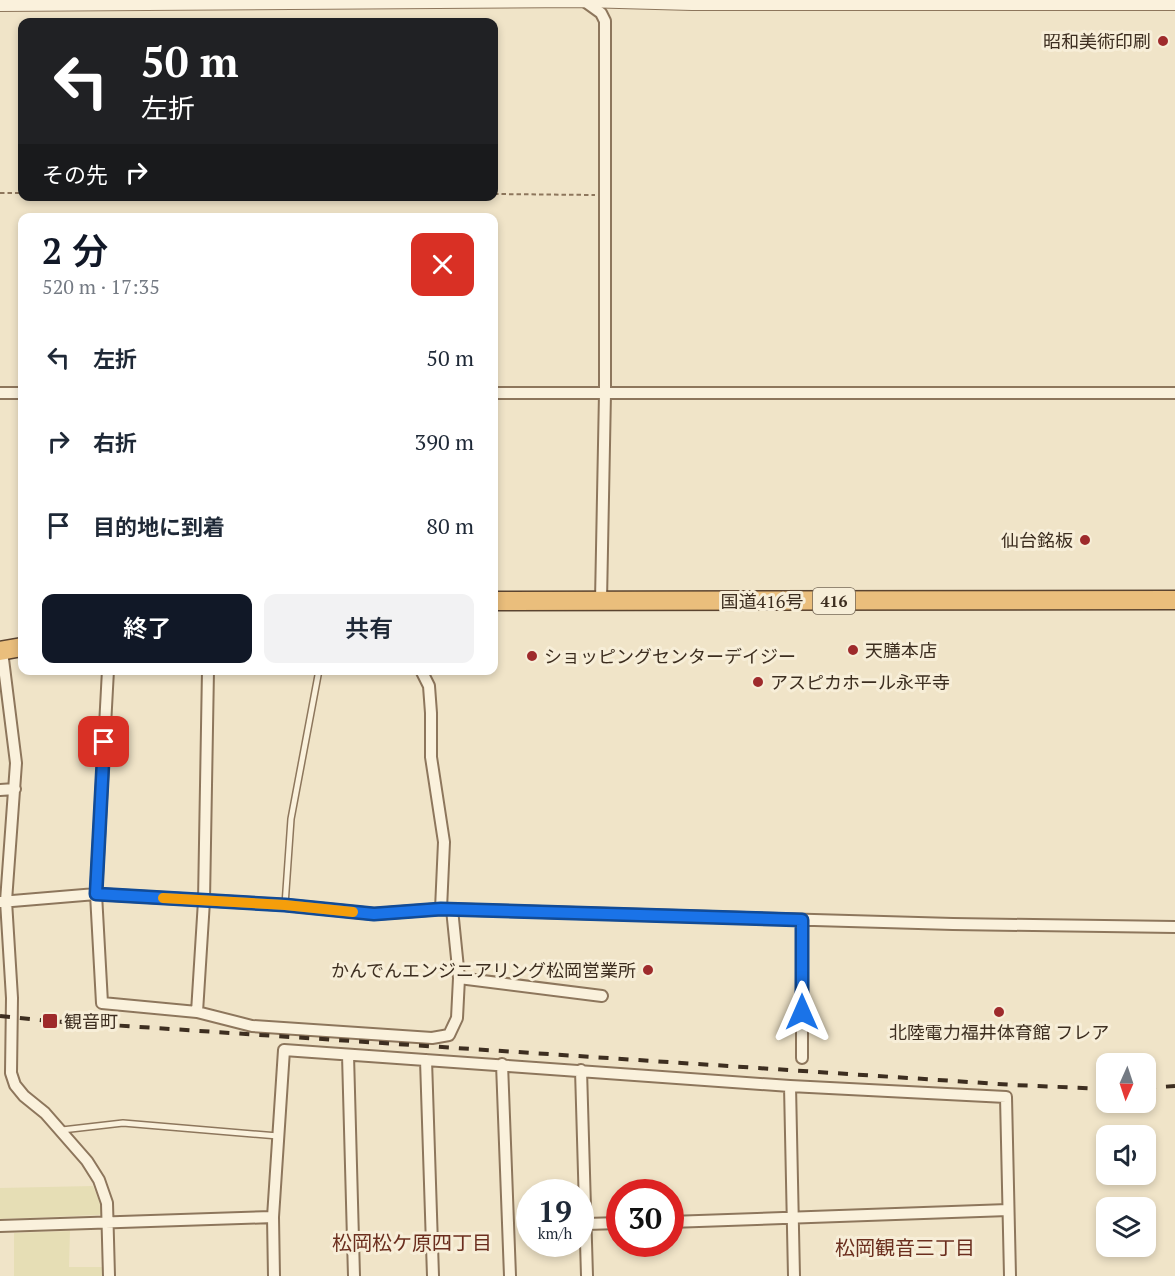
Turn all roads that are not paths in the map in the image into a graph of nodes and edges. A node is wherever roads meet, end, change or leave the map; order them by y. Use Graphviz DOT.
graph roads {
  1 [pos="583,0"];
  2 [pos="682,1"];
  3 [pos="1175,3"];
  4 [pos="0,4"];
  5 [pos="0,393"];
  6 [pos="18,393"];
  7 [pos="498,393"];
  8 [pos="605,393"];
  9 [pos="1175,393"];
  10 [pos="1175,600"];
  11 [pos="498,601"];
  12 [pos="601,601"];
  13 [pos="18,648"];
  14 [pos="1,651"];
  15 [pos="108,675"];
  16 [pos="208,675"];
  17 [pos="318,675"];
  18 [pos="424,675"];
  19 [pos="15,789"];
  20 [pos="0,790"];
  21 [pos="96,894"];
  22 [pos="204,901"];
  23 [pos="3,902"];
  24 [pos="285,905"];
  25 [pos="446,909"];
  26 [pos="802,920"];
  27 [pos="1175,927"];
  28 [pos="459,978"];
  29 [pos="602,996"];
  30 [pos="197,1012"];
  31 [pos="5,1027"];
  32 [pos="348,1055"];
  33 [pos="802,1058"];
  34 [pos="426,1060"];
  35 [pos="502,1064"];
  36 [pos="581,1070"];
  37 [pos="790,1086"];
  38 [pos="60,1130"];
  39 [pos="278,1136"];
  40 [pos="585,1179"];
  41 [pos="1008,1210"];
  42 [pos="273,1217"];
  43 [pos="792,1218"];
  44 [pos="108,1222"];
  45 [pos="684,1222"];
  46 [pos="0,1226"];
  47 [pos="587,1257"];
  48 [pos="109,1276"];
  49 [pos="274,1276"];
  50 [pos="354,1276"];
  51 [pos="433,1276"];
  52 [pos="510,1276"];
  53 [pos="587,1276"];
  54 [pos="794,1276"];
  55 [pos="1010,1276"];
  1 -- 2 [label="street"];
  1 -- 4 [label="street"];
  1 -- 8 [label="street"];
  2 -- 3 [label="street"];
  5 -- 6 [label="street"];
  7 -- 8 [label="street"];
  8 -- 9 [label="street"];
  8 -- 12 [label="street"];
  10 -- 12 [label="highway, 国道416号 / 416"];
  11 -- 12 [label="highway, 国道416号 / 416"];
  13 -- 14 [label="highway"];
  14 -- 19 [label="street"];
  15 -- 21 [label="street"];
  16 -- 22 [label="street"];
  17 -- 24 [label="lane"];
  18 -- 25 [label="street"];
  19 -- 20 [label="street"];
  19 -- 23 [label="street"];
  21 -- 22 [label="street"];
  21 -- 23 [label="street"];
  21 -- 30 [label="street"];
  22 -- 24 [label="street"];
  22 -- 30 [label="street"];
  23 -- 31 [label="street"];
  24 -- 25 [label="street"];
  25 -- 26 [label="street"];
  25 -- 28 [label="street"];
  26 -- 27 [label="street"];
  26 -- 33 [label="street"];
  28 -- 29 [label="street"];
  28 -- 30 [label="street"];
  31 -- 38 [label="street"];
  32 -- 34 [label="street"];
  32 -- 39 [label="street"];
  32 -- 50 [label="street"];
  34 -- 35 [label="street"];
  34 -- 51 [label="street"];
  35 -- 36 [label="street"];
  35 -- 52 [label="street"];
  36 -- 37 [label="street"];
  36 -- 40 [label="street"];
  37 -- 41 [label="street"];
  37 -- 43 [label="street"];
  38 -- 39 [label="lane"];
  38 -- 44 [label="street"];
  39 -- 42 [label="street"];
  41 -- 43 [label="street"];
  41 -- 55 [label="street"];
  42 -- 44 [label="street"];
  42 -- 49 [label="street"];
  43 -- 45 [label="street"];
  43 -- 54 [label="street"];
  44 -- 46 [label="street"];
  44 -- 48 [label="street"];
  47 -- 53 [label="street"];
}
